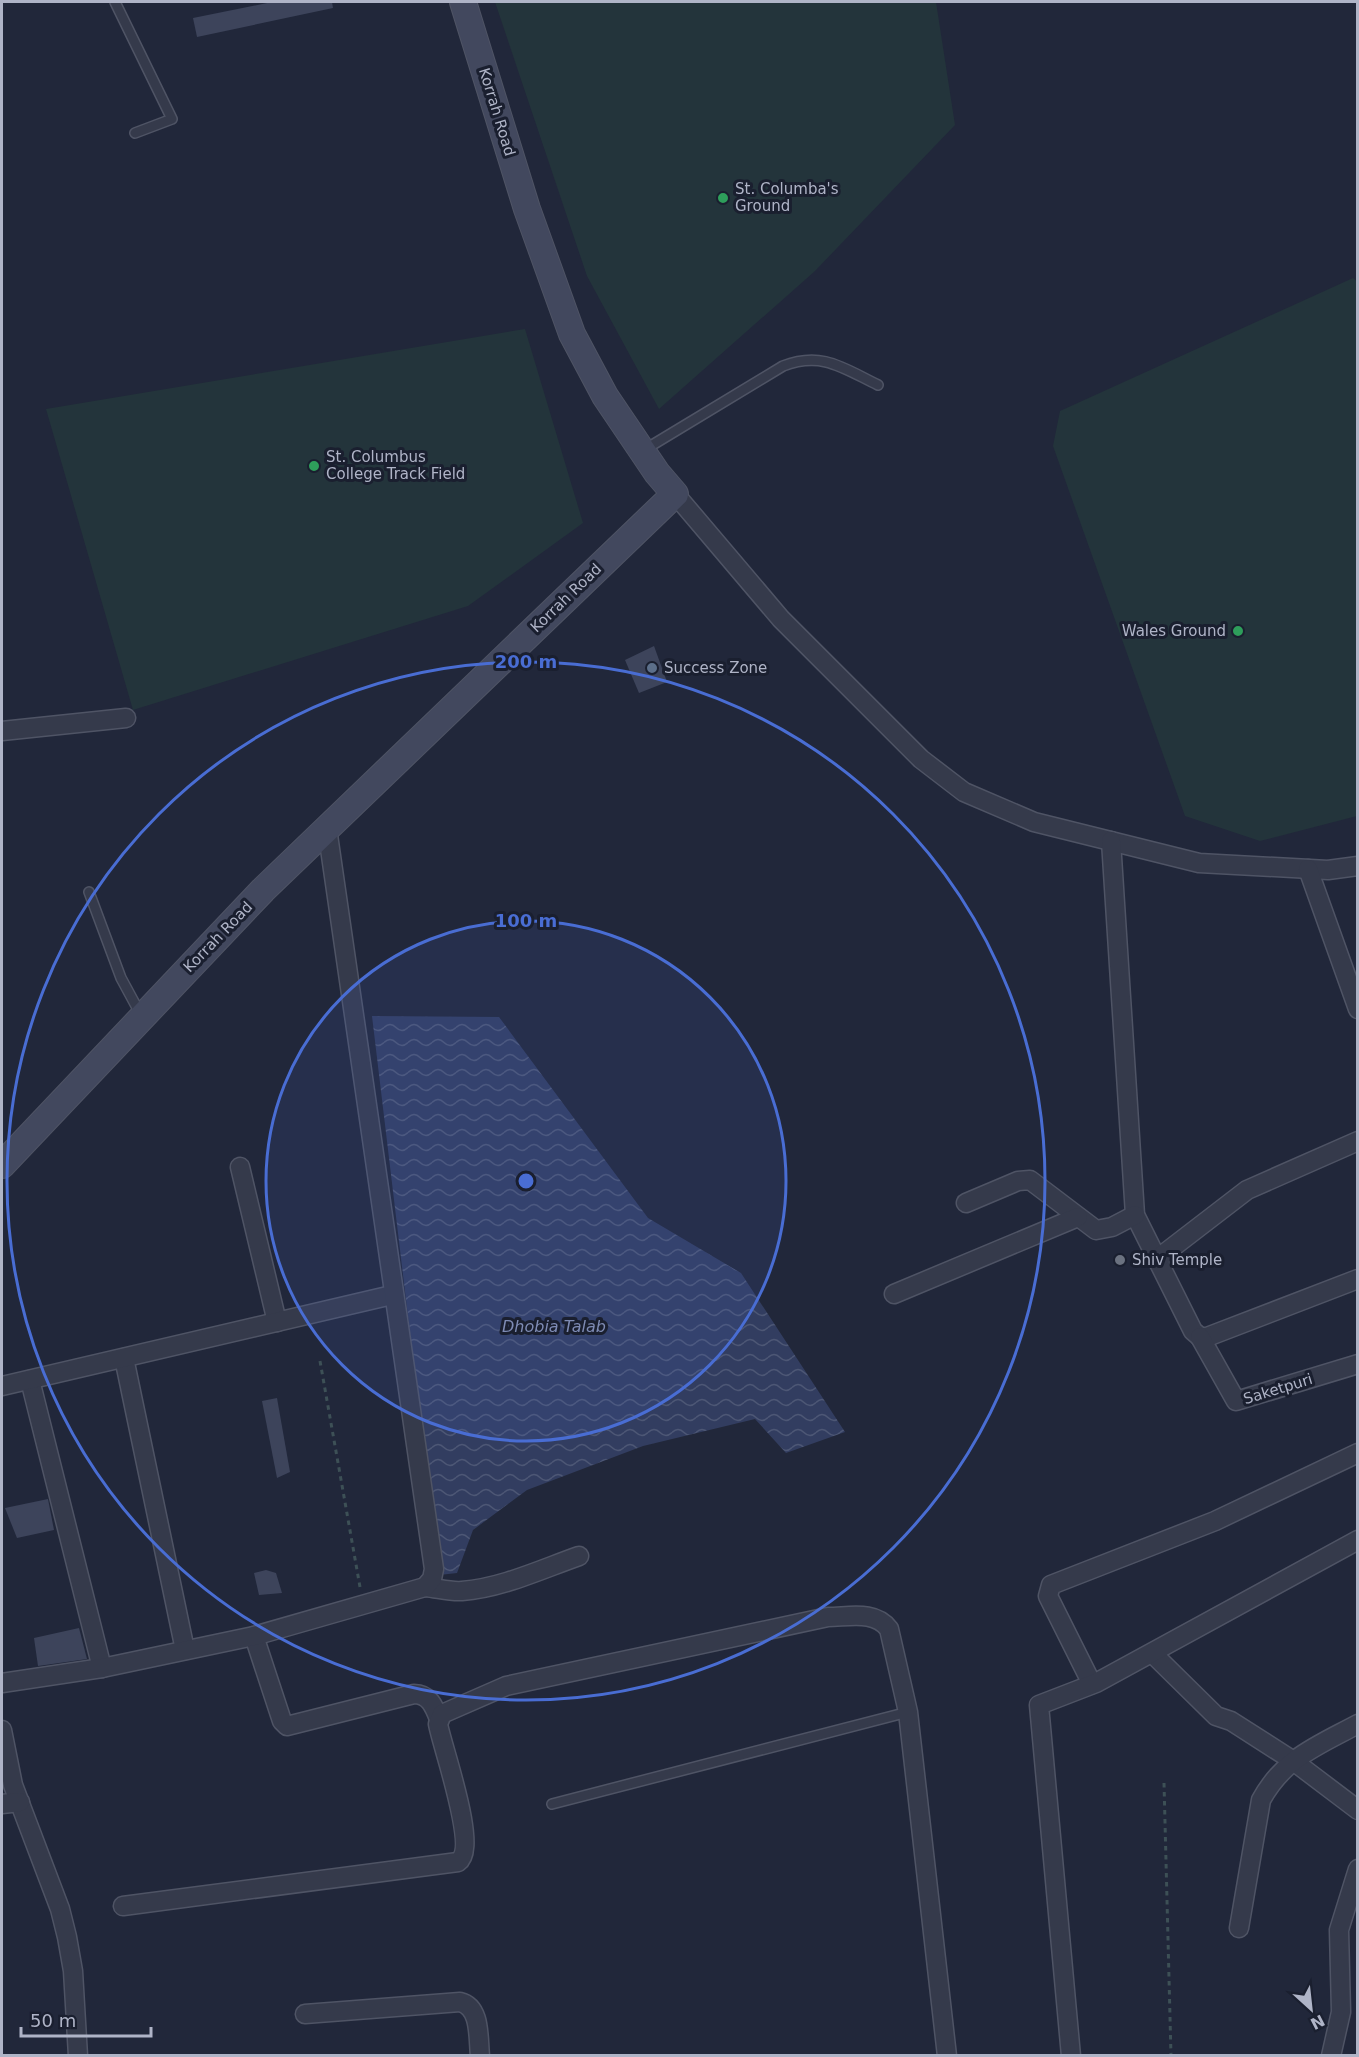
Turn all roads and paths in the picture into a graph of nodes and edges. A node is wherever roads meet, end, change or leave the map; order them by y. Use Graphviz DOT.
graph roads {
  1 [pos="115,2"];
  2 [pos="463,2"];
  3 [pos="135,133"];
  4 [pos="878,385"];
  5 [pos="642,451"];
  6 [pos="675,494"];
  7 [pos="126,718"];
  8 [pos="2,731"];
  9 [pos="327,828"];
  10 [pos="1111,841"];
  11 [pos="1358,867"];
  12 [pos="1308,869"];
  13 [pos="89,891"];
  14 [pos="1358,1009"];
  15 [pos="142,1017"];
  16 [pos="1358,1141"];
  17 [pos="2,1165"];
  18 [pos="240,1167"];
  19 [pos="966,1203"];
  20 [pos="1135,1215"];
  21 [pos="1078,1217"];
  22 [pos="1156,1260"];
  23 [pos="1358,1279"];
  24 [pos="392,1294"];
  25 [pos="894,1294"];
  26 [pos="277,1322"];
  27 [pos="1200,1337"];
  28 [pos="124,1358"];
  29 [pos="320,1361"];
  30 [pos="1358,1364"];
  31 [pos="30,1380"];
  32 [pos="2,1386"];
  33 [pos="1358,1453"];
  34 [pos="1358,1540"];
  35 [pos="579,1556"];
  36 [pos="425,1587"];
  37 [pos="364,1606"];
  38 [pos="254,1636"];
  39 [pos="185,1650"];
  40 [pos="1152,1653"];
  41 [pos="102,1668"];
  42 [pos="2,1683"];
  43 [pos="1092,1684"];
  44 [pos="908,1712"];
  45 [pos="439,1719"];
  46 [pos="1358,1724"];
  47 [pos="2,1730"];
  48 [pos="1292,1760"];
  49 [pos="1164,1783"];
  50 [pos="11,1803"];
  51 [pos="552,1804"];
  52 [pos="1358,1809"];
  53 [pos="1358,1869"];
  54 [pos="123,1906"];
  55 [pos="1239,1928"];
  56 [pos="305,2013"];
  57 [pos="78,2055"];
  58 [pos="480,2055"];
  59 [pos="947,2055"];
  60 [pos="1071,2055"];
  61 [pos="1171,2055"];
  62 [pos="1331,2055"];
  1 -- 3 [label="lane"];
  2 -- 5 [label="main road, Korrah Road"];
  4 -- 5 [label="lane"];
  5 -- 6 [label="main road, Korrah Road"];
  6 -- 9 [label="main road, Korrah Road"];
  6 -- 10 [label="street"];
  7 -- 8 [label="street"];
  9 -- 15 [label="main road, Korrah Road"];
  9 -- 24 [label="street"];
  10 -- 12 [label="street"];
  10 -- 20 [label="street"];
  11 -- 12 [label="street"];
  12 -- 14 [label="street"];
  13 -- 15 [label="lane"];
  15 -- 17 [label="main road, Korrah Road"];
  16 -- 22 [label="street"];
  18 -- 26 [label="street"];
  19 -- 21 [label="street"];
  20 -- 21 [label="street"];
  20 -- 22 [label="street"];
  21 -- 25 [label="street"];
  22 -- 27 [label="street"];
  23 -- 27 [label="street"];
  24 -- 26 [label="street"];
  24 -- 36 [label="street"];
  26 -- 28 [label="street"];
  27 -- 30 [label="street, Saketpuri"];
  28 -- 31 [label="street"];
  28 -- 39 [label="street"];
  29 -- 37 [label="path"];
  31 -- 32 [label="street"];
  31 -- 41 [label="street"];
  33 -- 43 [label="street"];
  34 -- 40 [label="street"];
  35 -- 36 [label="street"];
  36 -- 37 [label="street"];
  37 -- 38 [label="street"];
  38 -- 39 [label="street"];
  38 -- 45 [label="street"];
  39 -- 41 [label="street"];
  40 -- 43 [label="street"];
  40 -- 48 [label="street"];
  41 -- 42 [label="street"];
  43 -- 60 [label="street"];
  44 -- 45 [label="street"];
  44 -- 51 [label="lane"];
  44 -- 59 [label="street"];
  45 -- 54 [label="street"];
  46 -- 48 [label="street"];
  47 -- 50 [label="street"];
  48 -- 52 [label="street"];
  48 -- 55 [label="street"];
  49 -- 61 [label="path"];
  50 -- 57 [label="street"];
  53 -- 62 [label="street"];
  56 -- 58 [label="street"];
}
